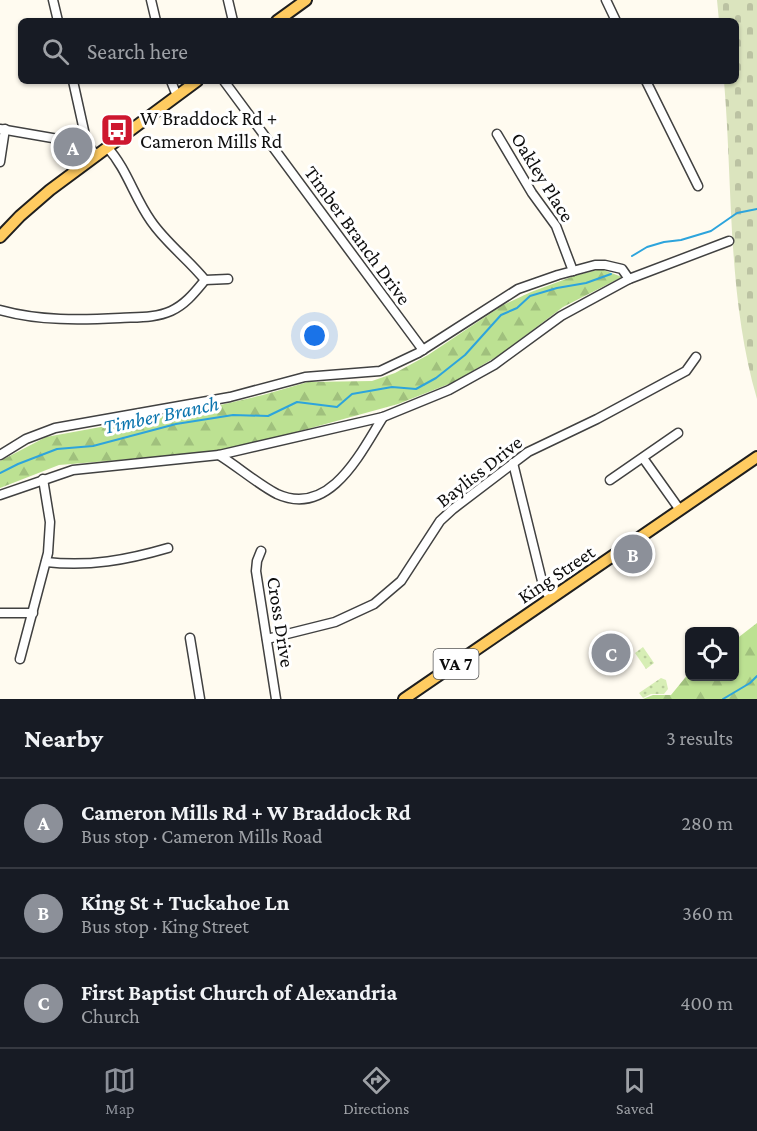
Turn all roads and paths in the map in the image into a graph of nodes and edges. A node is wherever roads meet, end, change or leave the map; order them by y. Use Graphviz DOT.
graph roads {
  1 [pos="53,0"];
  2 [pos="151,0"];
  3 [pos="228,0"];
  4 [pos="306,0"];
  5 [pos="606,0"];
  6 [pos="57,18"];
  7 [pos="155,18"];
  8 [pos="232,18"];
  9 [pos="281,18"];
  10 [pos="615,18"];
  11 [pos="74,84"];
  12 [pos="172,84"];
  13 [pos="193,84"];
  14 [pos="226,84"];
  15 [pos="647,84"];
  16 [pos="177,96"];
  17 [pos="3,129"];
  18 [pos="497,134"];
  19 [pos="87,144"];
  20 [pos="107,147"];
  21 [pos="97,156"];
  22 [pos="0,162"];
  23 [pos="698,186"];
  24 [pos="1,234"];
  25 [pos="729,241"];
  26 [pos="573,271"];
  27 [pos="228,279"];
  28 [pos="629,279"];
  29 [pos="205,280"];
  30 [pos="0,310"];
  31 [pos="423,350"];
  32 [pos="696,357"];
  33 [pos="383,417"];
  34 [pos="678,433"];
  35 [pos="0,455"];
  36 [pos="219,455"];
  37 [pos="757,457"];
  38 [pos="643,459"];
  39 [pos="513,463"];
  40 [pos="44,479"];
  41 [pos="610,480"];
  42 [pos="0,495"];
  43 [pos="680,510"];
  44 [pos="168,548"];
  45 [pos="261,551"];
  46 [pos="46,562"];
  47 [pos="551,599"];
  48 [pos="0,612"];
  49 [pos="33,613"];
  50 [pos="190,638"];
  51 [pos="267,639"];
  52 [pos="20,659"];
  53 [pos="200,699"];
  54 [pos="276,699"];
  55 [pos="404,699"];
  1 -- 6 [label="street"];
  2 -- 7 [label="street"];
  3 -- 8 [label="street"];
  4 -- 9 [label="main road"];
  5 -- 10 [label="street"];
  11 -- 19 [label="street"];
  12 -- 16 [label="street"];
  13 -- 16 [label="main road"];
  14 -- 31 [label="street, Timber Branch Drive"];
  15 -- 23 [label="street"];
  16 -- 20 [label="main road"];
  17 -- 19 [label="street"];
  17 -- 22 [label="street"];
  18 -- 26 [label="street, Oakley Place"];
  19 -- 21 [label="street"];
  20 -- 21 [label="main road"];
  20 -- 29 [label="street"];
  21 -- 24 [label="main road"];
  25 -- 28 [label="street"];
  26 -- 28 [label="street"];
  26 -- 31 [label="street"];
  27 -- 29 [label="street"];
  28 -- 33 [label="street"];
  29 -- 30 [label="street"];
  31 -- 35 [label="street"];
  32 -- 39 [label="street, Bayliss Drive"];
  33 -- 36 [label="street"];
  33 -- 36 [label="street"];
  34 -- 38 [label="street"];
  36 -- 40 [label="street"];
  37 -- 43 [label="main road, King Street / VA 7"];
  38 -- 41 [label="street"];
  38 -- 43 [label="street"];
  39 -- 47 [label="street"];
  39 -- 51 [label="street, Bayliss Drive"];
  40 -- 42 [label="street"];
  40 -- 46 [label="street"];
  43 -- 47 [label="main road, King Street / VA 7"];
  44 -- 46 [label="street"];
  45 -- 51 [label="street, Cross Drive"];
  46 -- 49 [label="street"];
  47 -- 55 [label="main road, King Street / VA 7"];
  48 -- 49 [label="street"];
  49 -- 52 [label="street"];
  50 -- 53 [label="street"];
  51 -- 54 [label="street, Cross Drive"];
}
